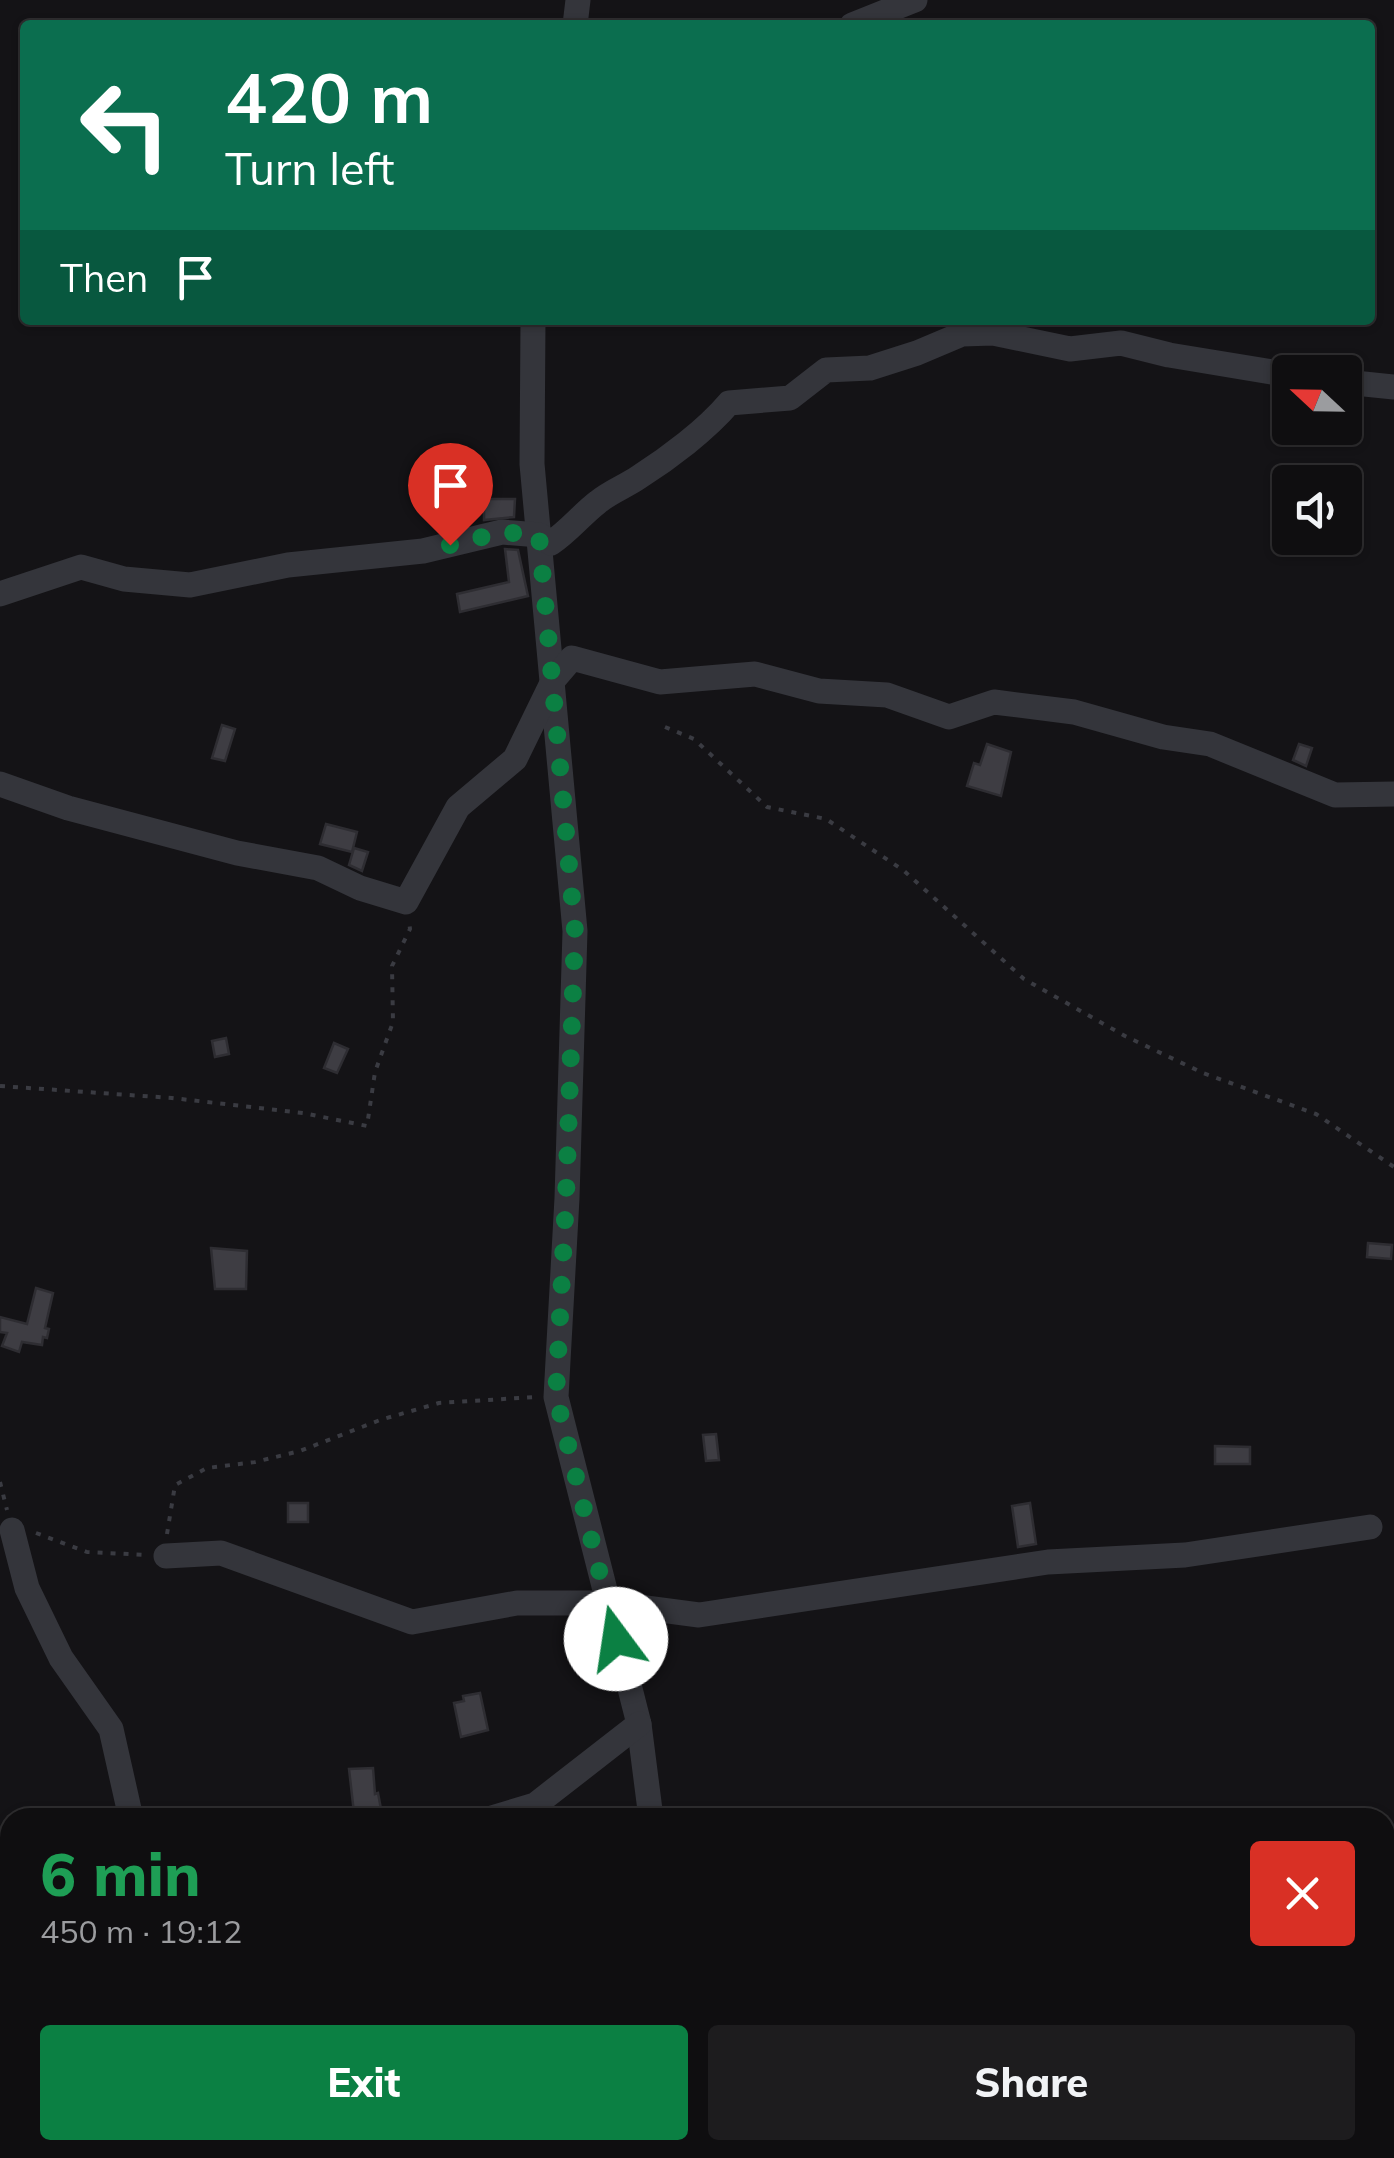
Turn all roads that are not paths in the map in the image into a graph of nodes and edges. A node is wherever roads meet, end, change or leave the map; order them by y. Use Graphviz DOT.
graph roads {
  1 [pos="915,0"];
  2 [pos="865,20"];
  3 [pos="533,325"];
  4 [pos="1272,372"];
  5 [pos="1362,384"];
  6 [pos="1394,387"];
  7 [pos="539,535"];
  8 [pos="0,594"];
  9 [pos="554,679"];
  10 [pos="0,784"];
  11 [pos="1394,794"];
  12 [pos="1370,1526"];
  13 [pos="12,1530"];
  14 [pos="166,1556"];
  15 [pos="608,1604"];
  16 [pos="639,1724"];
  17 [pos="129,1808"];
  18 [pos="525,1808"];
  19 [pos="650,1808"];
  1 -- 2 [label="street"];
  3 -- 7 [label="street"];
  4 -- 7 [label="street"];
  5 -- 6 [label="street"];
  7 -- 8 [label="street"];
  7 -- 9 [label="street"];
  9 -- 10 [label="street"];
  9 -- 11 [label="street"];
  9 -- 15 [label="street"];
  12 -- 15 [label="street"];
  13 -- 17 [label="street"];
  14 -- 15 [label="street"];
  15 -- 16 [label="street"];
  16 -- 18 [label="street"];
  16 -- 19 [label="street"];
}
